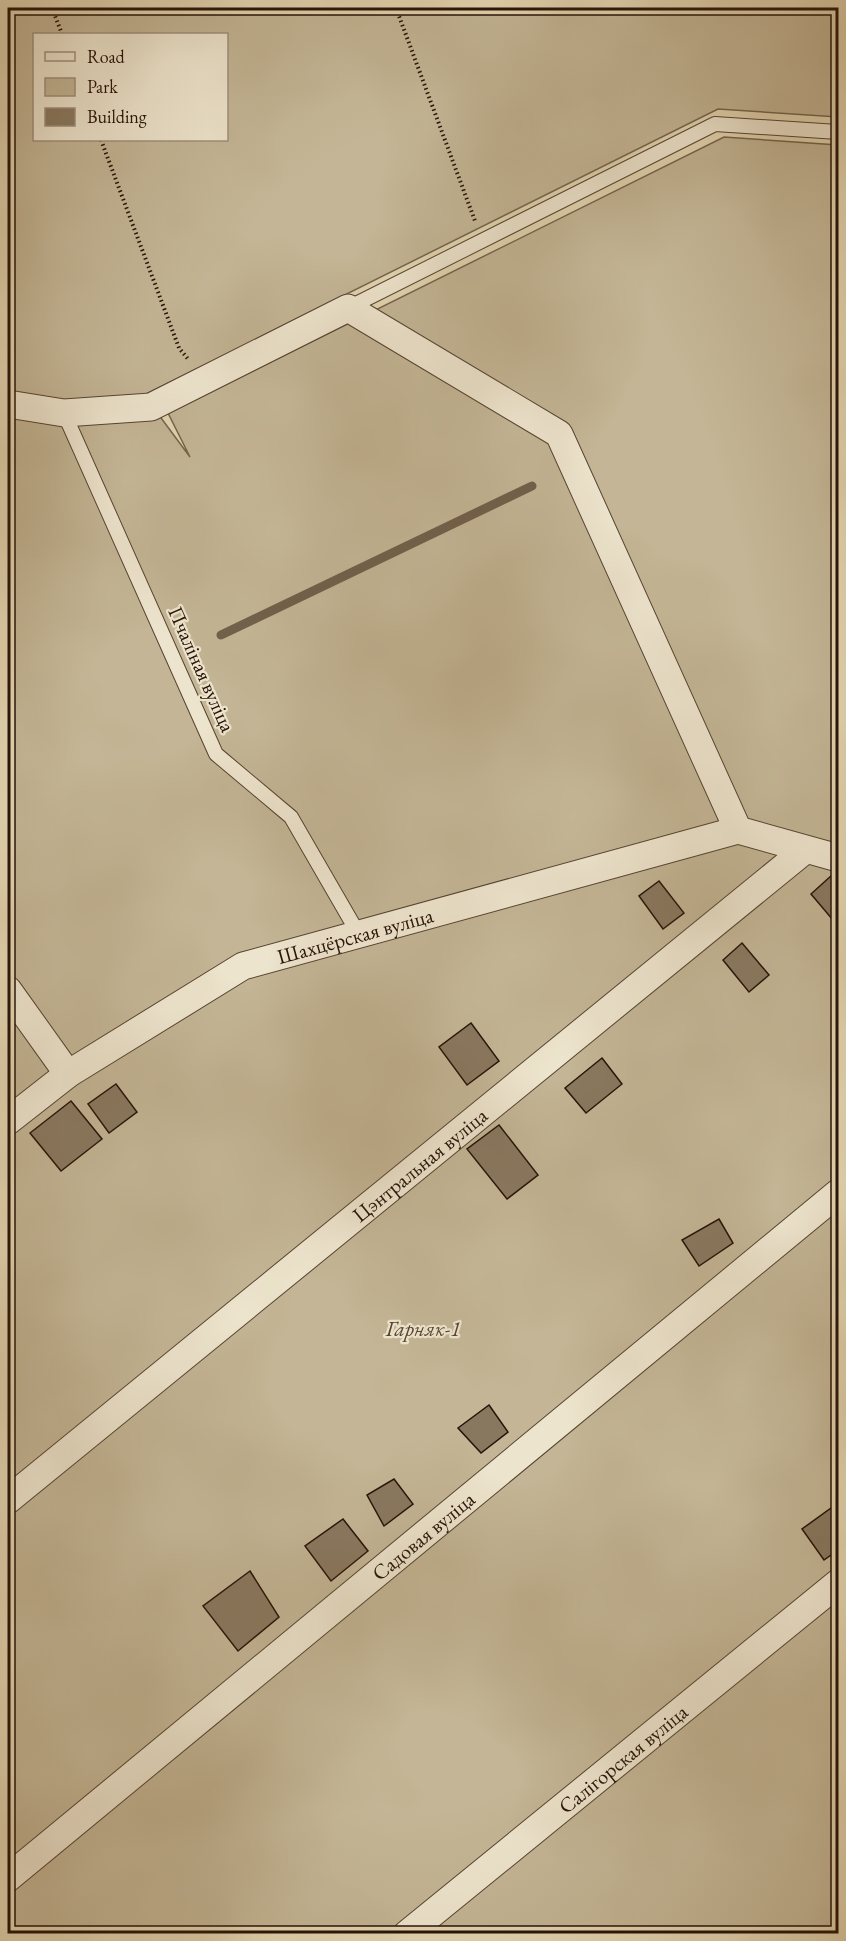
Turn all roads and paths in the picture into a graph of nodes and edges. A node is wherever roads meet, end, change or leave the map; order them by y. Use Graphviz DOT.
graph roads {
  1 [pos="52,8"];
  2 [pos="396,8"];
  3 [pos="62,33"];
  4 [pos="838,132"];
  5 [pos="101,141"];
  6 [pos="482,241"];
  7 [pos="348,308"];
  8 [pos="205,380"];
  9 [pos="8,404"];
  10 [pos="64,414"];
  11 [pos="738,830"];
  12 [pos="805,850"];
  13 [pos="838,858"];
  14 [pos="358,933"];
  15 [pos="8,990"];
  16 [pos="68,1074"];
  17 [pos="8,1121"];
  18 [pos="838,1193"];
  19 [pos="8,1500"];
  20 [pos="838,1583"];
  21 [pos="8,1878"];
  22 [pos="406,1934"];
  1 -- 3 [label="path"];
  2 -- 6 [label="path"];
  4 -- 6 [label="lane"];
  5 -- 8 [label="path"];
  6 -- 7 [label="lane"];
  7 -- 8 [label="street"];
  7 -- 11 [label="street"];
  8 -- 10 [label="street"];
  9 -- 10 [label="street"];
  10 -- 14 [label="lane, Пчаліная вуліца"];
  11 -- 12 [label="street"];
  11 -- 14 [label="street, Шахцёрская вуліца"];
  12 -- 13 [label="street"];
  12 -- 19 [label="street, Цэнтральная вуліца"];
  14 -- 16 [label="street, Шахцёрская вуліца"];
  15 -- 16 [label="street"];
  16 -- 17 [label="street, Шахцёрская вуліца"];
  18 -- 21 [label="street, Садовая вуліца"];
  20 -- 22 [label="street, Салігорская вуліца"];
}
